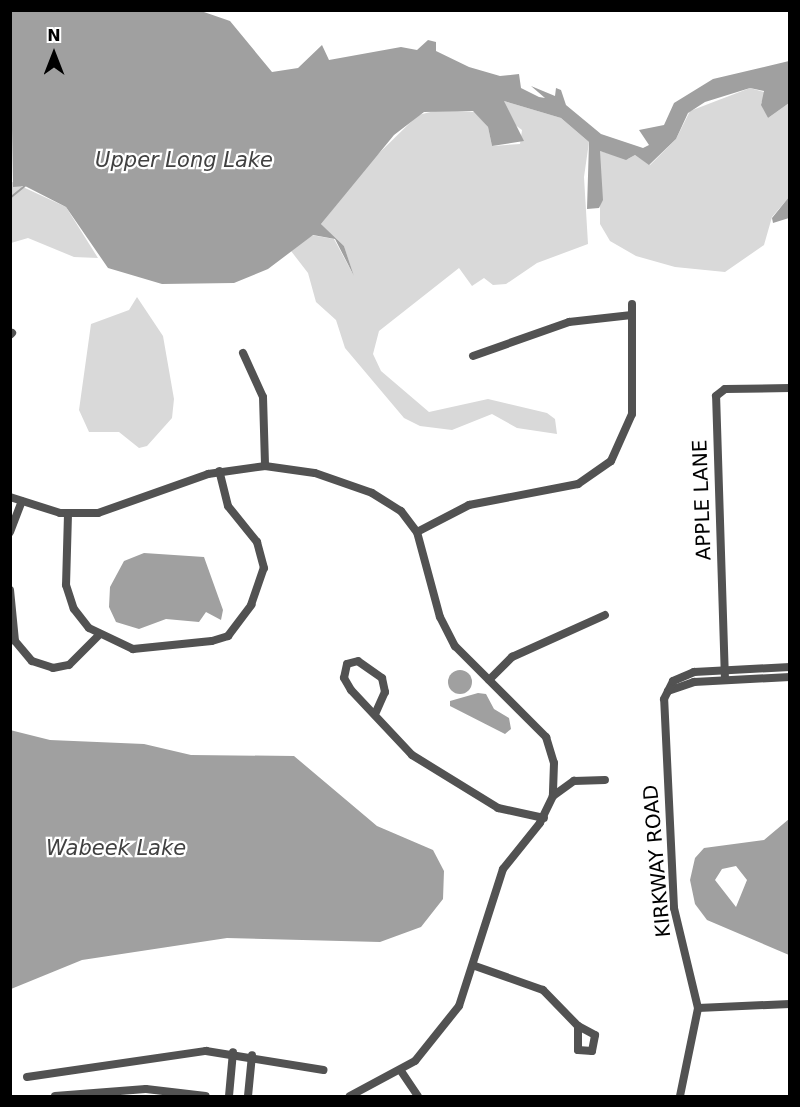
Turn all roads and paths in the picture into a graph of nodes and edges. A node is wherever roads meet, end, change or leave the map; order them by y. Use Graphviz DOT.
graph roads {
  1 [pos="632,304"];
  2 [pos="632,315"];
  3 [pos="243,353"];
  4 [pos="473,356"];
  5 [pos="789,388"];
  6 [pos="265,466"];
  7 [pos="219,471"];
  8 [pos="10,496"];
  9 [pos="22,501"];
  10 [pos="68,514"];
  11 [pos="10,532"];
  12 [pos="417,532"];
  13 [pos="10,590"];
  14 [pos="605,615"];
  15 [pos="98,636"];
  16 [pos="789,667"];
  17 [pos="726,670"];
  18 [pos="789,677"];
  19 [pos="489,680"];
  20 [pos="725,680"];
  21 [pos="668,691"];
  22 [pos="376,712"];
  23 [pos="604,780"];
  24 [pos="553,796"];
  25 [pos="544,818"];
  26 [pos="475,966"];
  27 [pos="789,1004"];
  28 [pos="698,1008"];
  29 [pos="578,1026"];
  30 [pos="233,1052"];
  31 [pos="252,1055"];
  32 [pos="323,1070"];
  33 [pos="401,1071"];
  34 [pos="27,1077"];
  35 [pos="102,1094"];
  36 [pos="55,1096"];
  37 [pos="206,1096"];
  38 [pos="229,1096"];
  39 [pos="248,1096"];
  40 [pos="350,1096"];
  41 [pos="418,1096"];
  42 [pos="680,1096"];
  1 -- 2 [label="street"];
  2 -- 4 [label="street"];
  2 -- 12 [label="street"];
  3 -- 6 [label="street"];
  5 -- 17 [label="street, APPLE LANE"];
  6 -- 7 [label="street"];
  6 -- 12 [label="street"];
  7 -- 10 [label="street"];
  7 -- 15 [label="street"];
  8 -- 9 [label="street"];
  9 -- 10 [label="street"];
  9 -- 11 [label="street"];
  10 -- 15 [label="street"];
  12 -- 19 [label="street"];
  13 -- 15 [label="street"];
  14 -- 19 [label="street"];
  16 -- 17 [label="street"];
  17 -- 20 [label="street, APPLE LANE"];
  17 -- 21 [label="street"];
  18 -- 20 [label="street"];
  19 -- 24 [label="street"];
  20 -- 21 [label="street"];
  21 -- 28 [label="street, KIRKWAY ROAD"];
  22 -- 22 [label="street"];
  22 -- 25 [label="street"];
  23 -- 24 [label="street"];
  24 -- 25 [label="street"];
  25 -- 26 [label="street"];
  26 -- 29 [label="street"];
  26 -- 33 [label="street"];
  27 -- 28 [label="street"];
  28 -- 42 [label="street, KIRKWAY ROAD"];
  30 -- 31 [label="street"];
  30 -- 34 [label="street"];
  30 -- 38 [label="street"];
  31 -- 32 [label="street"];
  31 -- 39 [label="street"];
  33 -- 40 [label="street"];
  33 -- 41 [label="street"];
  35 -- 36 [label="street"];
  35 -- 37 [label="street"];
}
